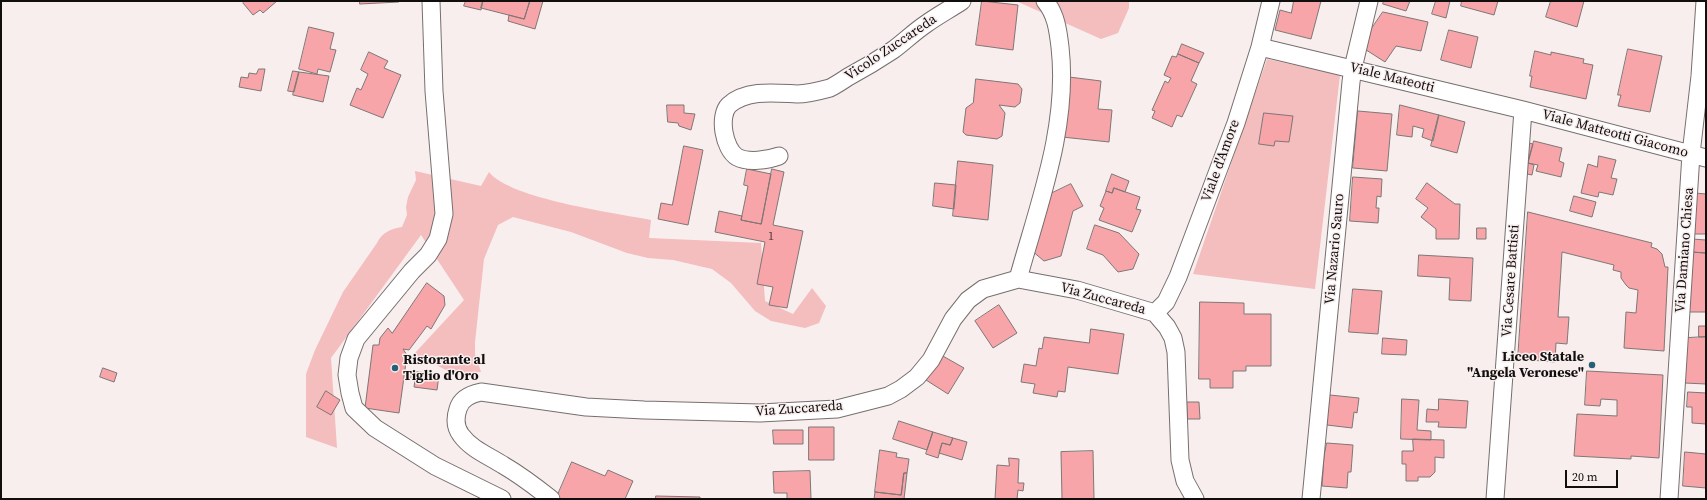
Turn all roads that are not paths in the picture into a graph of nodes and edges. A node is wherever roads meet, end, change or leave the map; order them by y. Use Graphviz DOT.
graph roads {
  1 [pos="431,1"];
  2 [pos="962,1"];
  3 [pos="1045,1"];
  4 [pos="1270,1"];
  5 [pos="1369,1"];
  6 [pos="1705,1"];
  7 [pos="1260,47"];
  8 [pos="1353,68"];
  9 [pos="1523,110"];
  10 [pos="778,156"];
  11 [pos="1699,156"];
  12 [pos="1018,279"];
  13 [pos="1155,313"];
  14 [pos="502,499"];
  15 [pos="551,499"];
  16 [pos="1194,499"];
  17 [pos="1311,499"];
  18 [pos="1495,499"];
  19 [pos="1669,499"];
  1 -- 14 [label="street"];
  2 -- 10 [label="street, Vicolo Zuccareda"];
  3 -- 12 [label="street"];
  4 -- 7 [label="street, Viale d'Amore"];
  5 -- 8 [label="street, Via Nazario Sauro"];
  6 -- 11 [label="street, Via Damiano Chiesa"];
  7 -- 8 [label="street, Viale Mateotti"];
  7 -- 13 [label="street, Viale d'Amore"];
  8 -- 9 [label="street, Viale Mateotti"];
  8 -- 17 [label="street, Via Nazario Sauro"];
  9 -- 11 [label="street, Viale Matteotti Giacomo"];
  9 -- 18 [label="street, Via Cesare Battisti"];
  11 -- 19 [label="street, Via Damiano Chiesa"];
  12 -- 13 [label="street, Via Zuccareda"];
  12 -- 15 [label="street, Via Zuccareda"];
  13 -- 16 [label="street, Via Zuccareda"];
}
